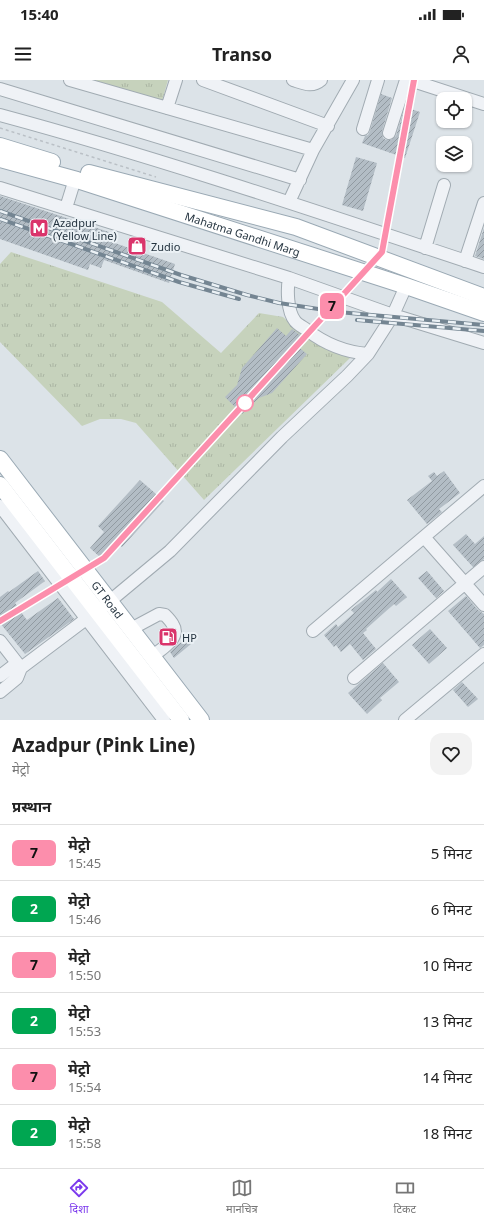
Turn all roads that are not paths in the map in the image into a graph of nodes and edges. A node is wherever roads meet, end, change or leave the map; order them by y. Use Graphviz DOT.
graph roads {
  1 [pos="70,80"];
  2 [pos="176,80"];
  3 [pos="203,80"];
  4 [pos="293,80"];
  5 [pos="321,80"];
  6 [pos="353,80"];
  7 [pos="378,80"];
  8 [pos="406,80"];
  9 [pos="410,80"];
  10 [pos="89,83"];
  11 [pos="0,89"];
  12 [pos="484,104"];
  13 [pos="167,108"];
  14 [pos="0,115"];
  15 [pos="328,126"];
  16 [pos="363,129"];
  17 [pos="389,133"];
  18 [pos="0,146"];
  19 [pos="313,150"];
  20 [pos="0,159"];
  21 [pos="75,179"];
  22 [pos="300,180"];
  23 [pos="444,185"];
  24 [pos="0,188"];
  25 [pos="289,202"];
  26 [pos="484,203"];
  27 [pos="66,208"];
  28 [pos="425,248"];
  29 [pos="465,261"];
  30 [pos="484,267"];
  31 [pos="289,278"];
  32 [pos="406,286"];
  33 [pos="484,297"];
  34 [pos="484,313"];
  35 [pos="393,315"];
  36 [pos="484,343"];
  37 [pos="368,354"];
  38 [pos="0,459"];
  39 [pos="0,485"];
  40 [pos="484,486"];
  41 [pos="0,506"];
  42 [pos="424,537"];
  43 [pos="484,567"];
  44 [pos="465,584"];
  45 [pos="110,601"];
  46 [pos="484,605"];
  47 [pos="92,615"];
  48 [pos="131,629"];
  49 [pos="313,631"];
  50 [pos="0,641"];
  51 [pos="484,654"];
  52 [pos="152,656"];
  53 [pos="19,666"];
  54 [pos="0,676"];
  55 [pos="354,678"];
  56 [pos="0,692"];
  57 [pos="168,718"];
  58 [pos="201,720"];
  59 [pos="405,720"];
  1 -- 10 [label="street"];
  2 -- 13 [label="street"];
  3 -- 15 [label="street"];
  4 -- 5 [label="street"];
  6 -- 15 [label="street"];
  7 -- 16 [label="street"];
  8 -- 17 [label="street"];
  9 -- 12 [label="street"];
  10 -- 13 [label="street"];
  11 -- 22 [label="street"];
  13 -- 19 [label="street"];
  14 -- 25 [label="street"];
  15 -- 19 [label="street"];
  18 -- 33 [label="main road, Mahatma Gandhi Marg"];
  19 -- 22 [label="street"];
  20 -- 21 [label="main road, Mahatma Gandhi Marg"];
  21 -- 27 [label="street"];
  21 -- 32 [label="main road, Mahatma Gandhi Marg"];
  22 -- 25 [label="street"];
  23 -- 28 [label="street"];
  24 -- 27 [label="street"];
  25 -- 28 [label="street"];
  26 -- 29 [label="street"];
  27 -- 31 [label="street"];
  28 -- 29 [label="street"];
  29 -- 30 [label="street"];
  31 -- 35 [label="street"];
  31 -- 37 [label="street"];
  32 -- 34 [label="main road, Mahatma Gandhi Marg"];
  32 -- 35 [label="street"];
  35 -- 36 [label="street"];
  35 -- 37 [label="street"];
  37 -- 45 [label="street"];
  38 -- 45 [label="main road, GT Road"];
  39 -- 47 [label="main road, GT Road"];
  40 -- 42 [label="street"];
  41 -- 47 [label="street"];
  42 -- 44 [label="street"];
  42 -- 49 [label="street"];
  43 -- 44 [label="street"];
  44 -- 46 [label="street"];
  44 -- 55 [label="street"];
  45 -- 47 [label="street"];
  45 -- 48 [label="main road, GT Road"];
  47 -- 53 [label="street"];
  47 -- 57 [label="main road, GT Road"];
  48 -- 52 [label="main road, GT Road"];
  48 -- 52 [label="street"];
  50 -- 53 [label="street"];
  51 -- 59 [label="street"];
  52 -- 58 [label="main road, GT Road"];
  53 -- 54 [label="street"];
  53 -- 56 [label="street"];
}
